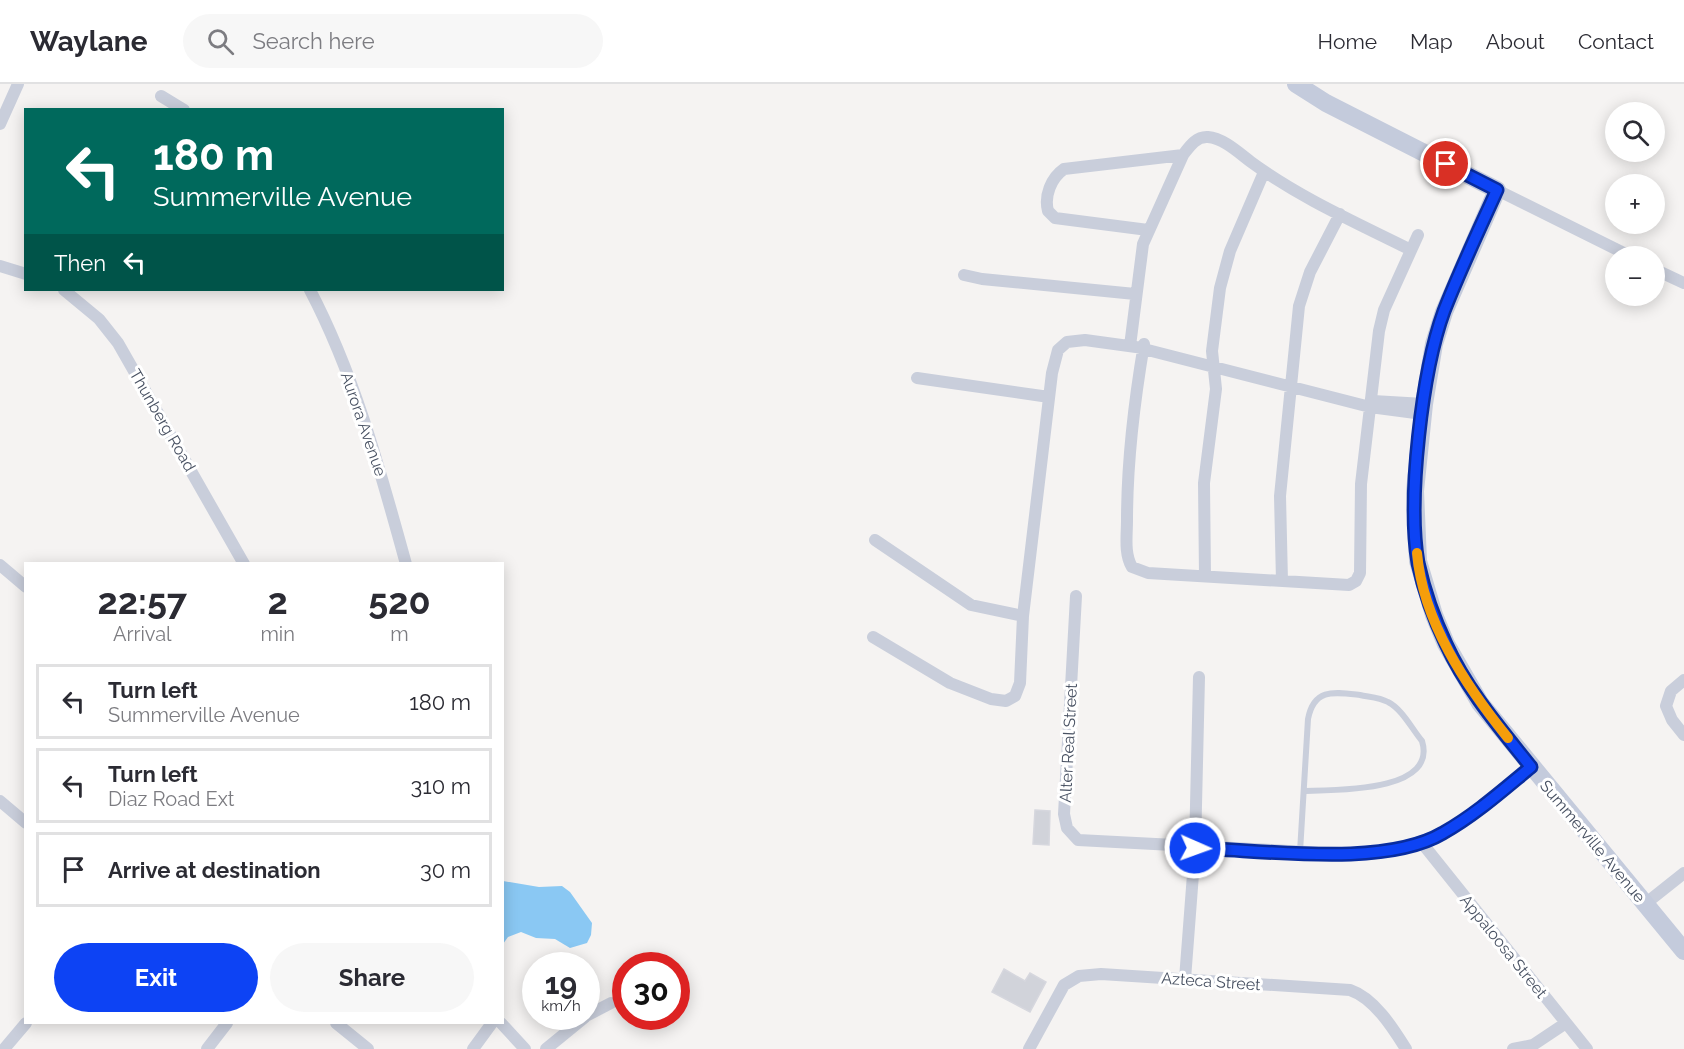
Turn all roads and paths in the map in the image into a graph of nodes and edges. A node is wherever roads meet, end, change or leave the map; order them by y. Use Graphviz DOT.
graph roads {
  1 [pos="18,84"];
  2 [pos="1296,84"];
  3 [pos="161,96"];
  4 [pos="181,108"];
  5 [pos="0,124"];
  6 [pos="1183,155"];
  7 [pos="1264,172"];
  8 [pos="1497,190"];
  9 [pos="1340,214"];
  10 [pos="1148,231"];
  11 [pos="1418,235"];
  12 [pos="1610,246"];
  13 [pos="1412,250"];
  14 [pos="0,266"];
  15 [pos="24,273"];
  16 [pos="1665,274"];
  17 [pos="964,275"];
  18 [pos="1684,283"];
  19 [pos="65,291"];
  20 [pos="311,291"];
  21 [pos="1135,294"];
  22 [pos="1138,347"];
  23 [pos="1212,364"];
  24 [pos="917,378"];
  25 [pos="1292,384"];
  26 [pos="1049,398"];
  27 [pos="1370,404"];
  28 [pos="1423,409"];
  29 [pos="874,540"];
  30 [pos="243,562"];
  31 [pos="405,562"];
  32 [pos="0,565"];
  33 [pos="1205,576"];
  34 [pos="1282,581"];
  35 [pos="24,585"];
  36 [pos="1076,596"];
  37 [pos="1023,616"];
  38 [pos="873,637"];
  39 [pos="1199,676"];
  40 [pos="1684,680"];
  41 [pos="1684,735"];
  42 [pos="1531,767"];
  43 [pos="1304,791"];
  44 [pos="0,801"];
  45 [pos="24,821"];
  46 [pos="1422,843"];
  47 [pos="1195,848"];
  48 [pos="1300,852"];
  49 [pos="1684,873"];
  50 [pos="1645,904"];
  51 [pos="1684,951"];
  52 [pos="1185,979"];
  53 [pos="611,1003"];
  54 [pos="600,1009"];
  55 [pos="1566,1023"];
  56 [pos="25,1024"];
  57 [pos="226,1024"];
  58 [pos="337,1024"];
  59 [pos="491,1024"];
  60 [pos="502,1024"];
  61 [pos="570,1030"];
  62 [pos="4,1041"];
  63 [pos="207,1049"];
  64 [pos="368,1049"];
  65 [pos="472,1049"];
  66 [pos="525,1049"];
  67 [pos="546,1049"];
  68 [pos="1029,1049"];
  69 [pos="1406,1049"];
  70 [pos="1513,1049"];
  71 [pos="1587,1049"];
  1 -- 5 [label="street"];
  2 -- 8 [label="street"];
  3 -- 4 [label="street"];
  6 -- 7 [label="street"];
  6 -- 10 [label="street"];
  6 -- 10 [label="street"];
  7 -- 9 [label="street"];
  7 -- 23 [label="street"];
  8 -- 12 [label="street"];
  8 -- 28 [label="street, Summerville Avenue"];
  9 -- 13 [label="street"];
  9 -- 25 [label="street"];
  10 -- 21 [label="street"];
  11 -- 13 [label="street"];
  13 -- 27 [label="street"];
  14 -- 15 [label="street"];
  16 -- 18 [label="street"];
  17 -- 21 [label="street"];
  19 -- 30 [label="street, Thunberg Road"];
  20 -- 31 [label="street, Aurora Avenue"];
  21 -- 22 [label="street"];
  22 -- 23 [label="street"];
  22 -- 26 [label="street"];
  22 -- 33 [label="street"];
  23 -- 25 [label="street"];
  23 -- 33 [label="street"];
  24 -- 26 [label="street"];
  25 -- 27 [label="street"];
  25 -- 34 [label="street"];
  26 -- 37 [label="street"];
  27 -- 28 [label="street"];
  27 -- 34 [label="street"];
  28 -- 42 [label="street, Summerville Avenue"];
  29 -- 37 [label="street"];
  32 -- 35 [label="street"];
  33 -- 34 [label="street"];
  36 -- 47 [label="street, Alter Real Street"];
  37 -- 38 [label="street"];
  39 -- 47 [label="street"];
  40 -- 41 [label="street"];
  42 -- 46 [label="street, Alter Real Street"];
  42 -- 50 [label="street, Summerville Avenue"];
  43 -- 43 [label="lane"];
  43 -- 48 [label="lane"];
  44 -- 45 [label="street"];
  46 -- 48 [label="street, Alter Real Street"];
  46 -- 55 [label="street, Appaloosa Street"];
  47 -- 48 [label="street, Alter Real Street"];
  47 -- 52 [label="street"];
  49 -- 50 [label="street"];
  50 -- 51 [label="street, Summerville Avenue"];
  52 -- 68 [label="street, Azteca Street"];
  52 -- 69 [label="street, Azteca Street"];
  53 -- 54 [label="street"];
  55 -- 70 [label="street"];
  55 -- 71 [label="street, Appaloosa Street"];
  56 -- 62 [label="street"];
  57 -- 63 [label="street"];
  58 -- 64 [label="street"];
  59 -- 65 [label="street"];
  60 -- 66 [label="street"];
  61 -- 67 [label="street"];
}
